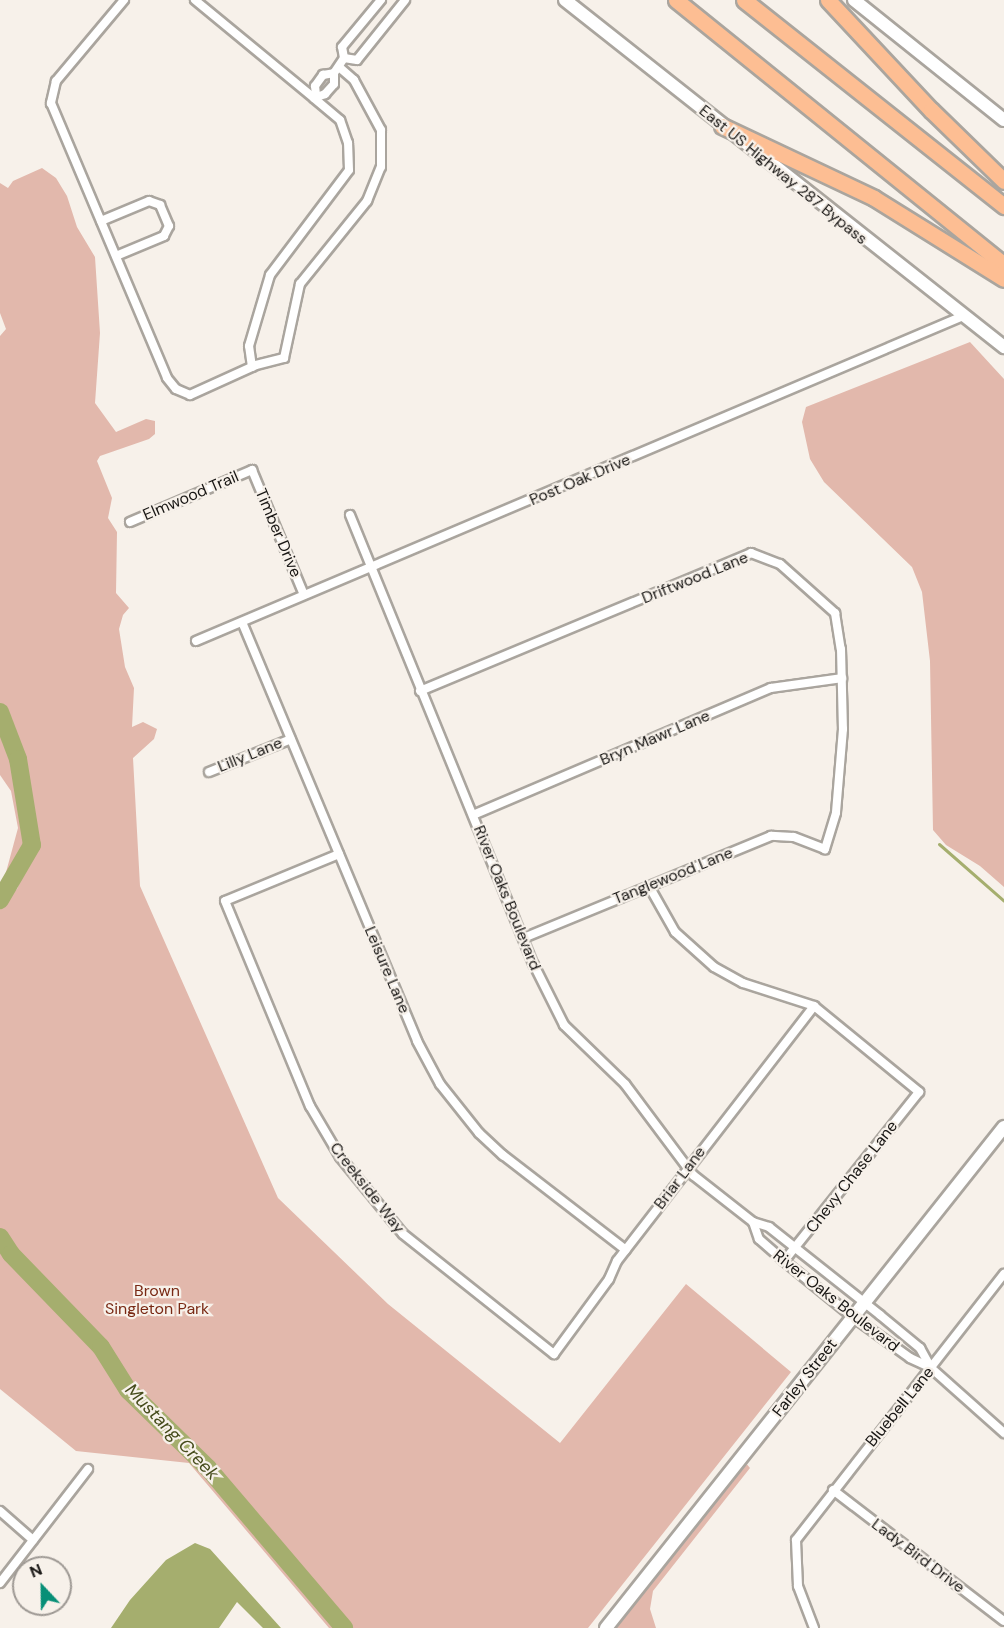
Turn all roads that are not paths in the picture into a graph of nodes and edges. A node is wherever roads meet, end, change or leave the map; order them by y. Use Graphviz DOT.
graph roads {
  1 [pos="124,0"];
  2 [pos="195,0"];
  3 [pos="381,0"];
  4 [pos="405,0"];
  5 [pos="565,0"];
  6 [pos="676,0"];
  7 [pos="744,0"];
  8 [pos="828,0"];
  9 [pos="854,0"];
  10 [pos="339,66"];
  11 [pos="315,97"];
  12 [pos="1004,120"];
  13 [pos="722,126"];
  14 [pos="1004,181"];
  15 [pos="1004,206"];
  16 [pos="101,221"];
  17 [pos="116,256"];
  18 [pos="1004,265"];
  19 [pos="1004,279"];
  20 [pos="963,316"];
  21 [pos="1004,347"];
  22 [pos="252,367"];
  23 [pos="252,470"];
  24 [pos="350,515"];
  25 [pos="130,522"];
  26 [pos="373,567"];
  27 [pos="304,595"];
  28 [pos="242,622"];
  29 [pos="196,641"];
  30 [pos="842,678"];
  31 [pos="420,691"];
  32 [pos="291,739"];
  33 [pos="209,772"];
  34 [pos="473,815"];
  35 [pos="825,849"];
  36 [pos="339,854"];
  37 [pos="649,886"];
  38 [pos="523,938"];
  39 [pos="813,1006"];
  40 [pos="1004,1127"];
  41 [pos="687,1169"];
  42 [pos="753,1222"];
  43 [pos="796,1248"];
  44 [pos="626,1250"];
  45 [pos="784,1261"];
  46 [pos="1004,1274"];
  47 [pos="863,1304"];
  48 [pos="853,1317"];
  49 [pos="554,1354"];
  50 [pos="931,1368"];
  51 [pos="1004,1433"];
  52 [pos="88,1469"];
  53 [pos="833,1490"];
  54 [pos="0,1511"];
  55 [pos="33,1540"];
  56 [pos="0,1583"];
  57 [pos="1004,1620"];
  58 [pos="606,1628"];
  59 [pos="814,1628"];
  1 -- 16 [label="street"];
  2 -- 11 [label="street"];
  3 -- 10 [label="street"];
  4 -- 10 [label="street"];
  5 -- 13 [label="main road, East US Highway 287 Bypass"];
  6 -- 18 [label="highway"];
  7 -- 15 [label="highway"];
  8 -- 14 [label="highway"];
  9 -- 12 [label="main road"];
  10 -- 11 [label="street"];
  10 -- 11 [label="street"];
  10 -- 22 [label="street"];
  11 -- 22 [label="street"];
  13 -- 19 [label="highway"];
  13 -- 20 [label="main road, East US Highway 287 Bypass"];
  16 -- 17 [label="street"];
  16 -- 17 [label="street"];
  17 -- 22 [label="street"];
  20 -- 21 [label="main road, East US Highway 287 Bypass"];
  20 -- 26 [label="street, Post Oak Drive"];
  23 -- 25 [label="street, Elmwood Trail"];
  23 -- 27 [label="street, Timber Drive"];
  24 -- 26 [label="street, River Oaks Boulevard"];
  26 -- 27 [label="street, Post Oak Drive"];
  26 -- 31 [label="street, River Oaks Boulevard"];
  27 -- 28 [label="street, Post Oak Drive"];
  28 -- 29 [label="street, Post Oak Drive"];
  28 -- 32 [label="street, Leisure Lane"];
  30 -- 31 [label="street, Driftwood Lane"];
  30 -- 34 [label="street, Bryn Mawr Lane"];
  30 -- 35 [label="street, Driftwood Lane"];
  31 -- 34 [label="street, River Oaks Boulevard"];
  32 -- 33 [label="street, Lilly Lane"];
  32 -- 36 [label="street, Leisure Lane"];
  34 -- 38 [label="street, River Oaks Boulevard"];
  35 -- 37 [label="street, Tanglewood Lane"];
  36 -- 44 [label="street, Leisure Lane"];
  36 -- 49 [label="street, Creekside Way"];
  37 -- 38 [label="street, Tanglewood Lane"];
  37 -- 39 [label="street"];
  38 -- 41 [label="street, River Oaks Boulevard"];
  39 -- 41 [label="street, Briar Lane"];
  39 -- 43 [label="street, Chevy Chase Lane"];
  40 -- 47 [label="main road, Farley Street"];
  41 -- 42 [label="street, River Oaks Boulevard"];
  41 -- 44 [label="street, Briar Lane"];
  42 -- 43 [label="street, River Oaks Boulevard"];
  42 -- 45 [label="street, River Oaks Boulevard"];
  43 -- 45 [label="street, Chevy Chase Lane"];
  43 -- 47 [label="street, River Oaks Boulevard"];
  44 -- 49 [label="street, Briar Lane"];
  45 -- 48 [label="street, River Oaks Boulevard"];
  46 -- 50 [label="street, Bluebell Lane"];
  47 -- 48 [label="main road, Farley Street"];
  47 -- 50 [label="street, River Oaks Boulevard"];
  48 -- 50 [label="street, River Oaks Boulevard"];
  48 -- 58 [label="main road, Farley Street"];
  50 -- 51 [label="street, River Oaks Boulevard"];
  50 -- 53 [label="street, Bluebell Lane"];
  52 -- 55 [label="street"];
  53 -- 57 [label="street, Lady Bird Drive"];
  53 -- 59 [label="street, Bluebell Lane"];
  54 -- 55 [label="street"];
  55 -- 56 [label="street"];
}
